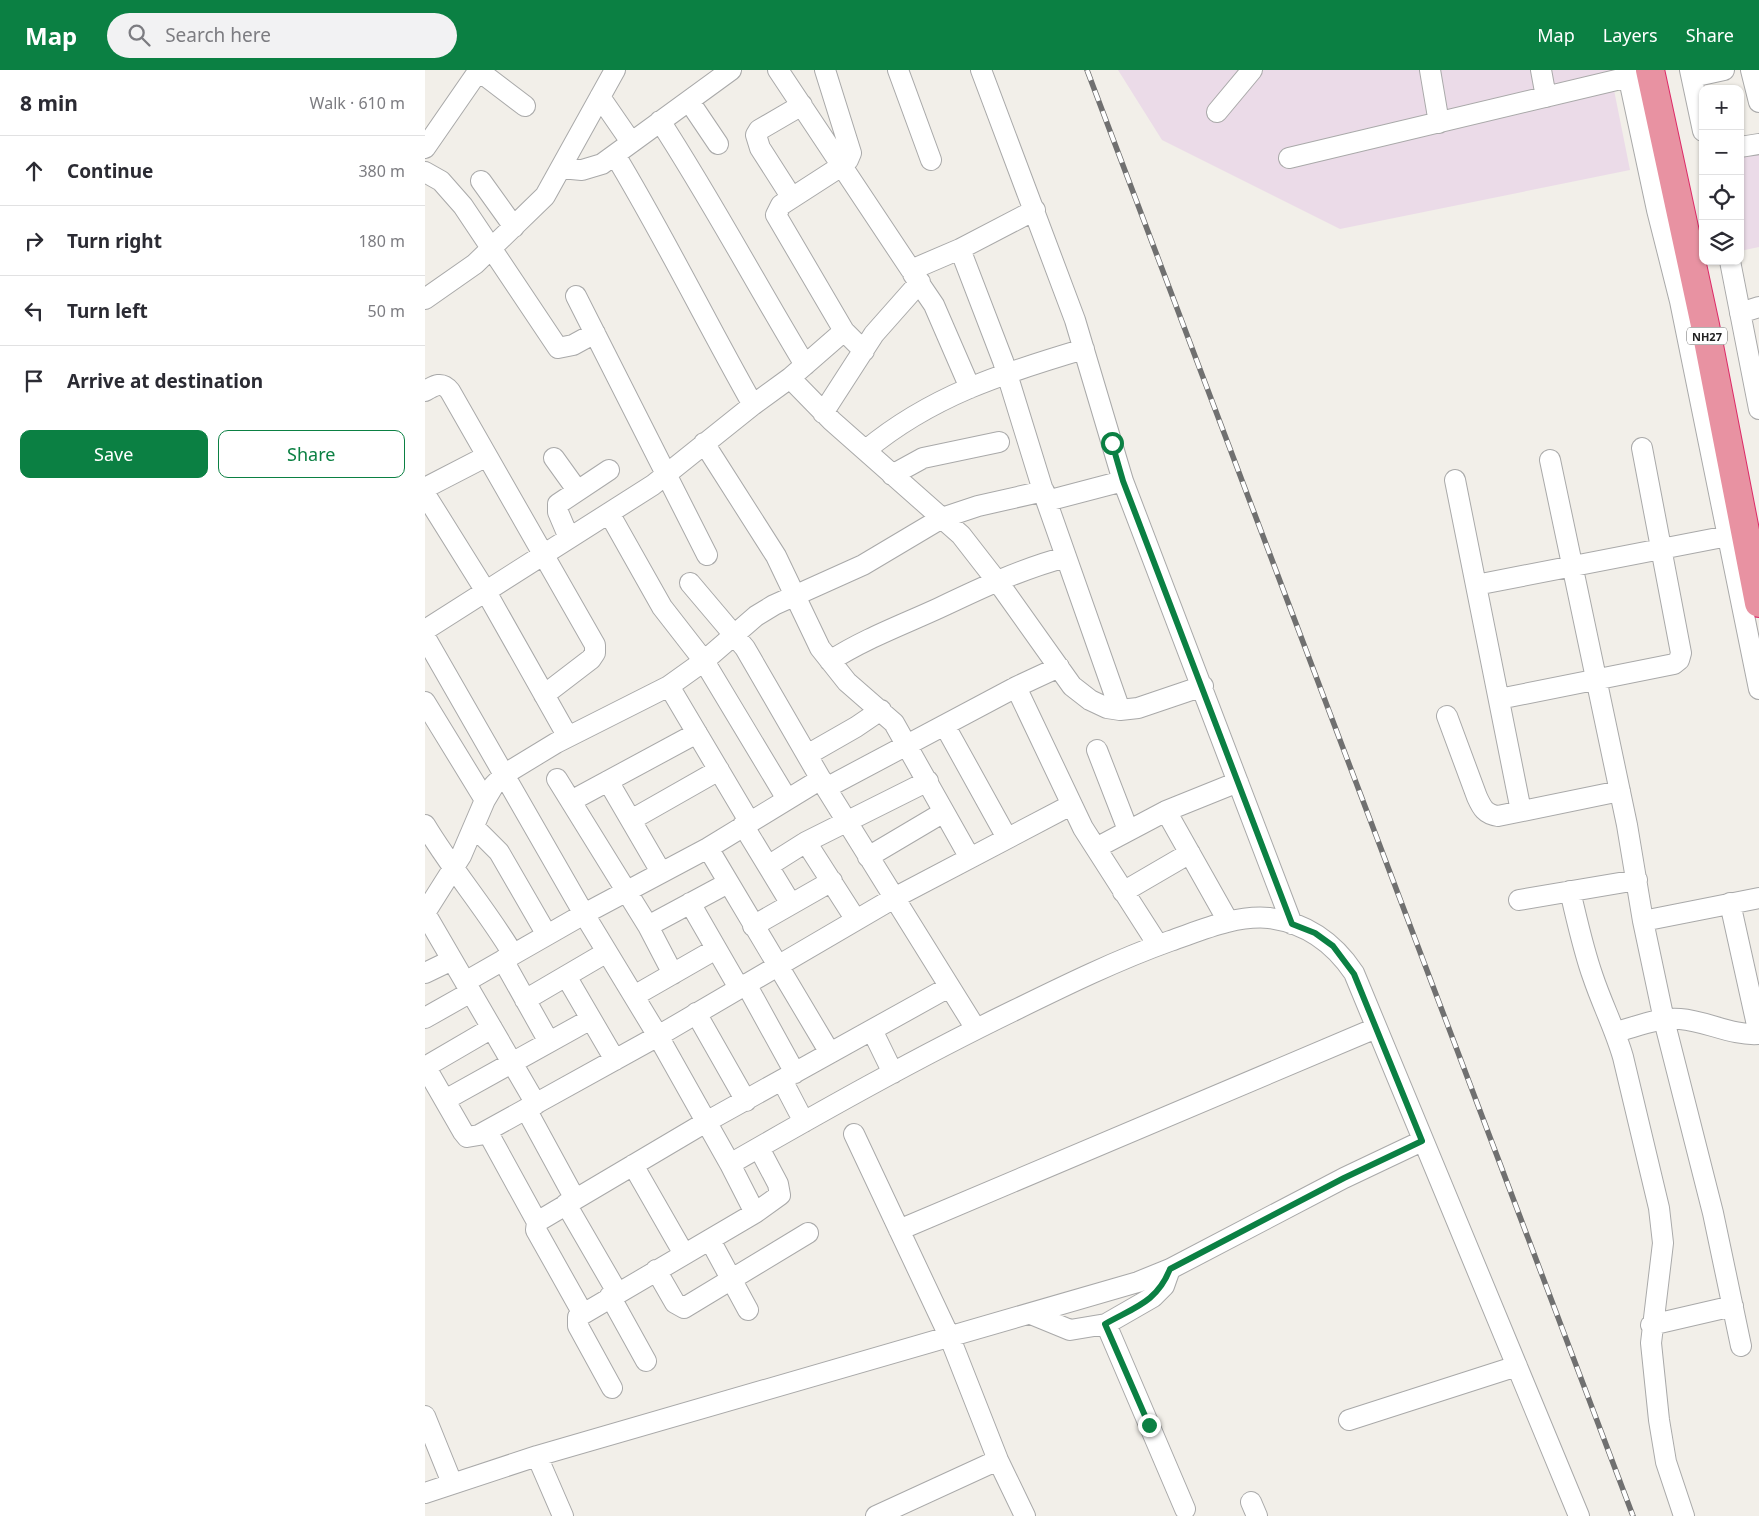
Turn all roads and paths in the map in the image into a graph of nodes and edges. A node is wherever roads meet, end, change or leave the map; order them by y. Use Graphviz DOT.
graph roads {
  1 [pos="479,70"];
  2 [pos="615,70"];
  3 [pos="731,70"];
  4 [pos="778,70"];
  5 [pos="825,70"];
  6 [pos="898,70"];
  7 [pos="981,70"];
  8 [pos="1252,70"];
  9 [pos="1429,70"];
  10 [pos="1541,70"];
  11 [pos="1724,70"];
  12 [pos="1751,70"];
  13 [pos="1635,72"];
  14 [pos="1684,72"];
  15 [pos="707,77"];
  16 [pos="601,96"];
  17 [pos="1546,97"];
  18 [pos="689,100"];
  19 [pos="1759,102"];
  20 [pos="802,105"];
  21 [pos="525,106"];
  22 [pos="1217,112"];
  23 [pos="660,121"];
  24 [pos="1439,122"];
  25 [pos="431,124"];
  26 [pos="1703,130"];
  27 [pos="631,142"];
  28 [pos="718,144"];
  29 [pos="1759,144"];
  30 [pos="1744,146"];
  31 [pos="425,148"];
  32 [pos="615,155"];
  33 [pos="1289,158"];
  34 [pos="931,160"];
  35 [pos="843,165"];
  36 [pos="561,168"];
  37 [pos="425,172"];
  38 [pos="481,180"];
  39 [pos="792,198"];
  40 [pos="1035,210"];
  41 [pos="1701,220"];
  42 [pos="514,227"];
  43 [pos="491,248"];
  44 [pos="960,249"];
  45 [pos="1710,265"];
  46 [pos="1731,265"];
  47 [pos="915,276"];
  48 [pos="576,296"];
  49 [pos="425,299"];
  50 [pos="1750,310"];
  51 [pos="844,331"];
  52 [pos="595,333"];
  53 [pos="1084,349"];
  54 [pos="864,351"];
  55 [pos="798,372"];
  56 [pos="1007,373"];
  57 [pos="970,388"];
  58 [pos="425,391"];
  59 [pos="753,405"];
  60 [pos="1759,409"];
  61 [pos="823,413"];
  62 [pos="999,442"];
  63 [pos="704,443"];
  64 [pos="1642,448"];
  65 [pos="866,450"];
  66 [pos="487,456"];
  67 [pos="554,458"];
  68 [pos="1550,460"];
  69 [pos="609,470"];
  70 [pos="667,474"];
  71 [pos="892,475"];
  72 [pos="1455,480"];
  73 [pos="1123,481"];
  74 [pos="425,488"];
  75 [pos="577,490"];
  76 [pos="425,494"];
  77 [pos="1045,496"];
  78 [pos="1759,507"];
  79 [pos="609,513"];
  80 [pos="942,518"];
  81 [pos="1728,536"];
  82 [pos="569,538"];
  83 [pos="1661,549"];
  84 [pos="542,555"];
  85 [pos="707,555"];
  86 [pos="1066,557"];
  87 [pos="1573,566"];
  88 [pos="996,580"];
  89 [pos="690,583"];
  90 [pos="1477,585"];
  91 [pos="485,590"];
  92 [pos="796,596"];
  93 [pos="1759,603"];
  94 [pos="425,630"];
  95 [pos="734,634"];
  96 [pos="425,637"];
  97 [pos="704,661"];
  98 [pos="830,661"];
  99 [pos="1059,667"];
  100 [pos="1597,680"];
  101 [pos="669,686"];
  102 [pos="1203,686"];
  103 [pos="1016,687"];
  104 [pos="1759,689"];
  105 [pos="544,695"];
  106 [pos="1499,699"];
  107 [pos="425,702"];
  108 [pos="881,710"];
  109 [pos="1120,710"];
  110 [pos="1447,716"];
  111 [pos="945,726"];
  112 [pos="697,733"];
  113 [pos="568,737"];
  114 [pos="908,745"];
  115 [pos="1097,750"];
  116 [pos="807,755"];
  117 [pos="719,770"];
  118 [pos="505,774"];
  119 [pos="557,779"];
  120 [pos="608,781"];
  121 [pos="928,781"];
  122 [pos="1238,782"];
  123 [pos="823,784"];
  124 [pos="1620,791"];
  125 [pos="787,799"];
  126 [pos="485,800"];
  127 [pos="571,801"];
  128 [pos="1071,805"];
  129 [pos="1166,811"];
  130 [pos="1521,811"];
  131 [pos="944,812"];
  132 [pos="631,820"];
  133 [pos="847,822"];
  134 [pos="746,823"];
  135 [pos="425,825"];
  136 [pos="474,827"];
  137 [pos="1128,830"];
  138 [pos="1007,838"];
  139 [pos="806,842"];
  140 [pos="708,848"];
  141 [pos="1096,848"];
  142 [pos="1190,853"];
  143 [pos="868,857"];
  144 [pos="969,858"];
  145 [pos="768,866"];
  146 [pos="453,870"];
  147 [pos="661,872"];
  148 [pos="1637,880"];
  149 [pos="831,881"];
  150 [pos="728,883"];
  151 [pos="626,890"];
  152 [pos="1570,891"];
  153 [pos="1123,892"];
  154 [pos="893,898"];
  155 [pos="1759,898"];
  156 [pos="1519,900"];
  157 [pos="1730,903"];
  158 [pos="690,904"];
  159 [pos="791,904"];
  160 [pos="425,913"];
  161 [pos="584,914"];
  162 [pos="856,920"];
  163 [pos="1228,921"];
  164 [pos="1643,921"];
  165 [pos="1292,924"];
  166 [pos="648,926"];
  167 [pos="753,926"];
  168 [pos="547,935"];
  169 [pos="1158,945"];
  170 [pos="716,949"];
  171 [pos="607,952"];
  172 [pos="508,957"];
  173 [pos="452,960"];
  174 [pos="777,966"];
  175 [pos="425,973"];
  176 [pos="673,974"];
  177 [pos="566,976"];
  178 [pos="742,986"];
  179 [pos="468,987"];
  180 [pos="949,987"];
  181 [pos="634,996"];
  182 [pos="525,1000"];
  183 [pos="696,1013"];
  184 [pos="425,1018"];
  185 [pos="591,1019"];
  186 [pos="1664,1020"];
  187 [pos="491,1028"];
  188 [pos="1376,1028"];
  189 [pos="976,1029"];
  190 [pos="872,1030"];
  191 [pos="1616,1032"];
  192 [pos="658,1036"];
  193 [pos="549,1042"];
  194 [pos="830,1053"];
  195 [pos="615,1060"];
  196 [pos="512,1063"];
  197 [pos="425,1067"];
  198 [pos="893,1072"];
  199 [pos="789,1076"];
  200 [pos="445,1100"];
  201 [pos="746,1100"];
  202 [pos="531,1106"];
  203 [pos="706,1122"];
  204 [pos="804,1122"];
  205 [pos="487,1131"];
  206 [pos="854,1134"];
  207 [pos="1422,1141"];
  208 [pos="759,1148"];
  209 [pos="731,1164"];
  210 [pos="633,1166"];
  211 [pos="571,1202"];
  212 [pos="755,1213"];
  213 [pos="537,1222"];
  214 [pos="899,1230"];
  215 [pos="808,1233"];
  216 [pos="709,1240"];
  217 [pos="684,1254"];
  218 [pos="1170,1269"];
  219 [pos="656,1270"];
  220 [pos="731,1278"];
  221 [pos="613,1294"];
  222 [pos="1733,1306"];
  223 [pos="748,1310"];
  224 [pos="582,1312"];
  225 [pos="1031,1314"];
  226 [pos="1105,1324"];
  227 [pos="1651,1325"];
  228 [pos="950,1338"];
  229 [pos="1741,1346"];
  230 [pos="646,1361"];
  231 [pos="1517,1366"];
  232 [pos="612,1388"];
  233 [pos="425,1416"];
  234 [pos="1349,1420"];
  235 [pos="537,1456"];
  236 [pos="998,1460"];
  237 [pos="452,1483"];
  238 [pos="425,1493"];
  239 [pos="1185,1509"];
  240 [pos="563,1516"];
  241 [pos="876,1516"];
  242 [pos="1025,1516"];
  243 [pos="1579,1516"];
  244 [pos="1684,1516"];
  1 -- 21 [label="street"];
  1 -- 25 [label="street"];
  2 -- 16 [label="street"];
  3 -- 15 [label="street"];
  4 -- 20 [label="street"];
  5 -- 35 [label="street"];
  6 -- 34 [label="street"];
  7 -- 40 [label="street"];
  8 -- 22 [label="street"];
  9 -- 24 [label="street"];
  10 -- 17 [label="street"];
  11 -- 14 [label="street"];
  12 -- 19 [label="street"];
  13 -- 17 [label="street"];
  13 -- 81 [label="street"];
  13 -- 93 [label="highway, NH27"];
  14 -- 26 [label="street"];
  14 -- 41 [label="highway"];
  15 -- 18 [label="street"];
  16 -- 27 [label="street"];
  16 -- 36 [label="street"];
  17 -- 24 [label="street"];
  18 -- 23 [label="street"];
  18 -- 28 [label="street"];
  20 -- 35 [label="street"];
  20 -- 39 [label="street"];
  23 -- 27 [label="street"];
  23 -- 55 [label="street"];
  24 -- 33 [label="street"];
  25 -- 31 [label="street"];
  27 -- 32 [label="street"];
  29 -- 30 [label="street"];
  32 -- 36 [label="street"];
  32 -- 59 [label="street"];
  35 -- 39 [label="street"];
  35 -- 47 [label="street"];
  36 -- 42 [label="street"];
  37 -- 43 [label="street"];
  38 -- 42 [label="street"];
  39 -- 51 [label="street"];
  40 -- 44 [label="street"];
  40 -- 53 [label="street"];
  42 -- 43 [label="street"];
  43 -- 49 [label="street"];
  43 -- 52 [label="street"];
  44 -- 47 [label="street"];
  44 -- 56 [label="street"];
  45 -- 78 [label="highway, NH27"];
  46 -- 50 [label="street"];
  47 -- 54 [label="street"];
  47 -- 57 [label="street"];
  48 -- 52 [label="street"];
  50 -- 60 [label="street"];
  51 -- 54 [label="street"];
  51 -- 55 [label="street"];
  52 -- 70 [label="street"];
  53 -- 56 [label="street"];
  53 -- 73 [label="street"];
  54 -- 61 [label="street"];
  55 -- 59 [label="street"];
  55 -- 61 [label="street"];
  56 -- 57 [label="street"];
  56 -- 77 [label="street"];
  57 -- 65 [label="street"];
  58 -- 66 [label="street"];
  59 -- 63 [label="street"];
  61 -- 65 [label="street"];
  62 -- 71 [label="street"];
  63 -- 70 [label="street"];
  63 -- 92 [label="street"];
  64 -- 83 [label="street"];
  65 -- 71 [label="street"];
  66 -- 74 [label="street"];
  66 -- 84 [label="street"];
  67 -- 75 [label="street"];
  68 -- 87 [label="street"];
  69 -- 75 [label="street"];
  70 -- 79 [label="street"];
  70 -- 85 [label="street"];
  71 -- 80 [label="street"];
  72 -- 90 [label="street"];
  73 -- 77 [label="street"];
  73 -- 102 [label="street"];
  75 -- 82 [label="street"];
  76 -- 91 [label="street"];
  77 -- 80 [label="street"];
  77 -- 86 [label="street"];
  79 -- 82 [label="street"];
  79 -- 97 [label="street"];
  80 -- 88 [label="street"];
  80 -- 92 [label="street"];
  81 -- 83 [label="street"];
  81 -- 104 [label="street"];
  82 -- 84 [label="street"];
  83 -- 87 [label="street"];
  83 -- 100 [label="street"];
  84 -- 91 [label="street"];
  84 -- 105 [label="street"];
  86 -- 88 [label="street"];
  86 -- 109 [label="street"];
  87 -- 90 [label="street"];
  87 -- 100 [label="street"];
  88 -- 98 [label="street"];
  88 -- 99 [label="street"];
  89 -- 95 [label="street"];
  90 -- 106 [label="street"];
  91 -- 94 [label="street"];
  91 -- 105 [label="street"];
  92 -- 95 [label="street"];
  92 -- 98 [label="street"];
  95 -- 97 [label="street"];
  95 -- 116 [label="street"];
  96 -- 118 [label="street"];
  97 -- 101 [label="street"];
  97 -- 125 [label="street"];
  98 -- 108 [label="street"];
  99 -- 103 [label="street"];
  99 -- 109 [label="street"];
  100 -- 106 [label="street"];
  100 -- 124 [label="street"];
  101 -- 112 [label="street"];
  101 -- 113 [label="street"];
  102 -- 109 [label="street"];
  102 -- 122 [label="street"];
  103 -- 111 [label="street"];
  103 -- 128 [label="street"];
  105 -- 113 [label="street"];
  106 -- 130 [label="street"];
  107 -- 126 [label="street"];
  108 -- 114 [label="street"];
  108 -- 116 [label="street"];
  110 -- 130 [label="street"];
  111 -- 114 [label="street"];
  111 -- 138 [label="street"];
  112 -- 117 [label="street"];
  112 -- 120 [label="street"];
  113 -- 118 [label="street"];
  114 -- 121 [label="street"];
  114 -- 123 [label="street"];
  115 -- 137 [label="street"];
  116 -- 123 [label="street"];
  117 -- 132 [label="street"];
  117 -- 134 [label="street"];
  118 -- 126 [label="street"];
  118 -- 161 [label="street"];
  119 -- 127 [label="street"];
  120 -- 127 [label="street"];
  120 -- 132 [label="street"];
  121 -- 131 [label="street"];
  121 -- 133 [label="street"];
  122 -- 129 [label="street"];
  122 -- 165 [label="street"];
  123 -- 125 [label="street"];
  123 -- 133 [label="street"];
  124 -- 130 [label="street"];
  124 -- 148 [label="street"];
  125 -- 134 [label="street"];
  126 -- 136 [label="street"];
  127 -- 151 [label="street"];
  128 -- 138 [label="street"];
  128 -- 141 [label="street"];
  129 -- 137 [label="street"];
  129 -- 142 [label="street"];
  131 -- 143 [label="street"];
  131 -- 144 [label="street"];
  132 -- 147 [label="street"];
  133 -- 139 [label="street"];
  133 -- 143 [label="street"];
  134 -- 140 [label="street"];
  134 -- 145 [label="street"];
  135 -- 146 [label="street"];
  136 -- 146 [label="street"];
  136 -- 168 [label="street"];
  137 -- 141 [label="street"];
  138 -- 144 [label="street"];
  139 -- 145 [label="street"];
  139 -- 149 [label="street"];
  140 -- 147 [label="street"];
  140 -- 150 [label="street"];
  141 -- 153 [label="street"];
  142 -- 153 [label="street"];
  142 -- 163 [label="street"];
  143 -- 154 [label="street"];
  144 -- 154 [label="street"];
  145 -- 159 [label="street"];
  146 -- 160 [label="street"];
  146 -- 172 [label="street"];
  147 -- 151 [label="street"];
  148 -- 152 [label="street"];
  148 -- 164 [label="street"];
  149 -- 159 [label="street"];
  149 -- 162 [label="street"];
  150 -- 158 [label="street"];
  150 -- 167 [label="street"];
  151 -- 161 [label="street"];
  151 -- 166 [label="street"];
  152 -- 156 [label="street"];
  152 -- 191 [label="street"];
  153 -- 169 [label="street"];
  154 -- 162 [label="street"];
  154 -- 180 [label="street"];
  155 -- 157 [label="street"];
  157 -- 164 [label="street"];
  157 -- 186 [label="street"];
  158 -- 166 [label="street"];
  158 -- 170 [label="street"];
  159 -- 167 [label="street"];
  160 -- 173 [label="street"];
  161 -- 168 [label="street"];
  161 -- 171 [label="street"];
  162 -- 174 [label="street"];
  163 -- 165 [label="street"];
  163 -- 169 [label="street"];
  164 -- 186 [label="street"];
  165 -- 188 [label="street"];
  166 -- 176 [label="street"];
  167 -- 174 [label="street"];
  168 -- 172 [label="street"];
  169 -- 189 [label="street"];
  170 -- 176 [label="street"];
  170 -- 178 [label="street"];
  171 -- 177 [label="street"];
  171 -- 181 [label="street"];
  172 -- 179 [label="street"];
  172 -- 182 [label="street"];
  173 -- 175 [label="street"];
  173 -- 179 [label="street"];
  174 -- 178 [label="street"];
  174 -- 194 [label="street"];
  176 -- 181 [label="street"];
  177 -- 182 [label="street"];
  177 -- 185 [label="street"];
  178 -- 183 [label="street"];
  178 -- 199 [label="street"];
  179 -- 184 [label="street"];
  179 -- 187 [label="street"];
  180 -- 189 [label="street"];
  180 -- 190 [label="street"];
  181 -- 192 [label="street"];
  182 -- 193 [label="street"];
  183 -- 192 [label="street"];
  183 -- 201 [label="street"];
  185 -- 193 [label="street"];
  185 -- 195 [label="street"];
  186 -- 191 [label="street"];
  186 -- 222 [label="street"];
  187 -- 196 [label="street"];
  187 -- 197 [label="street"];
  188 -- 207 [label="street"];
  188 -- 214 [label="street"];
  189 -- 198 [label="street"];
  190 -- 194 [label="street"];
  190 -- 198 [label="street"];
  191 -- 227 [label="street"];
  192 -- 195 [label="street"];
  192 -- 203 [label="street"];
  193 -- 196 [label="street"];
  194 -- 199 [label="street"];
  195 -- 202 [label="street"];
  196 -- 200 [label="street"];
  196 -- 202 [label="street"];
  197 -- 200 [label="street"];
  198 -- 204 [label="street"];
  199 -- 201 [label="street"];
  199 -- 204 [label="street"];
  200 -- 205 [label="street"];
  201 -- 203 [label="street"];
  202 -- 205 [label="street"];
  202 -- 211 [label="street"];
  203 -- 209 [label="street"];
  203 -- 210 [label="street"];
  204 -- 208 [label="street"];
  205 -- 213 [label="street"];
  206 -- 214 [label="street"];
  207 -- 218 [label="street"];
  207 -- 231 [label="street"];
  208 -- 209 [label="street"];
  208 -- 212 [label="street"];
  209 -- 212 [label="street"];
  210 -- 211 [label="street"];
  210 -- 217 [label="street"];
  211 -- 213 [label="street"];
  211 -- 221 [label="street"];
  212 -- 216 [label="street"];
  213 -- 224 [label="street"];
  214 -- 228 [label="street"];
  215 -- 220 [label="street"];
  216 -- 217 [label="street"];
  216 -- 220 [label="street"];
  217 -- 219 [label="street"];
  218 -- 225 [label="street"];
  218 -- 226 [label="street"];
  219 -- 220 [label="street"];
  219 -- 221 [label="street"];
  220 -- 223 [label="street"];
  221 -- 224 [label="street"];
  221 -- 230 [label="street"];
  222 -- 227 [label="street"];
  222 -- 229 [label="street"];
  224 -- 232 [label="street"];
  225 -- 226 [label="street"];
  225 -- 228 [label="street"];
  226 -- 239 [label="street"];
  227 -- 244 [label="street"];
  228 -- 235 [label="street"];
  228 -- 236 [label="street"];
  231 -- 234 [label="street"];
  231 -- 243 [label="street"];
  233 -- 237 [label="street"];
  235 -- 237 [label="street"];
  235 -- 240 [label="street"];
  236 -- 241 [label="street"];
  236 -- 242 [label="street"];
  237 -- 238 [label="street"];
}
